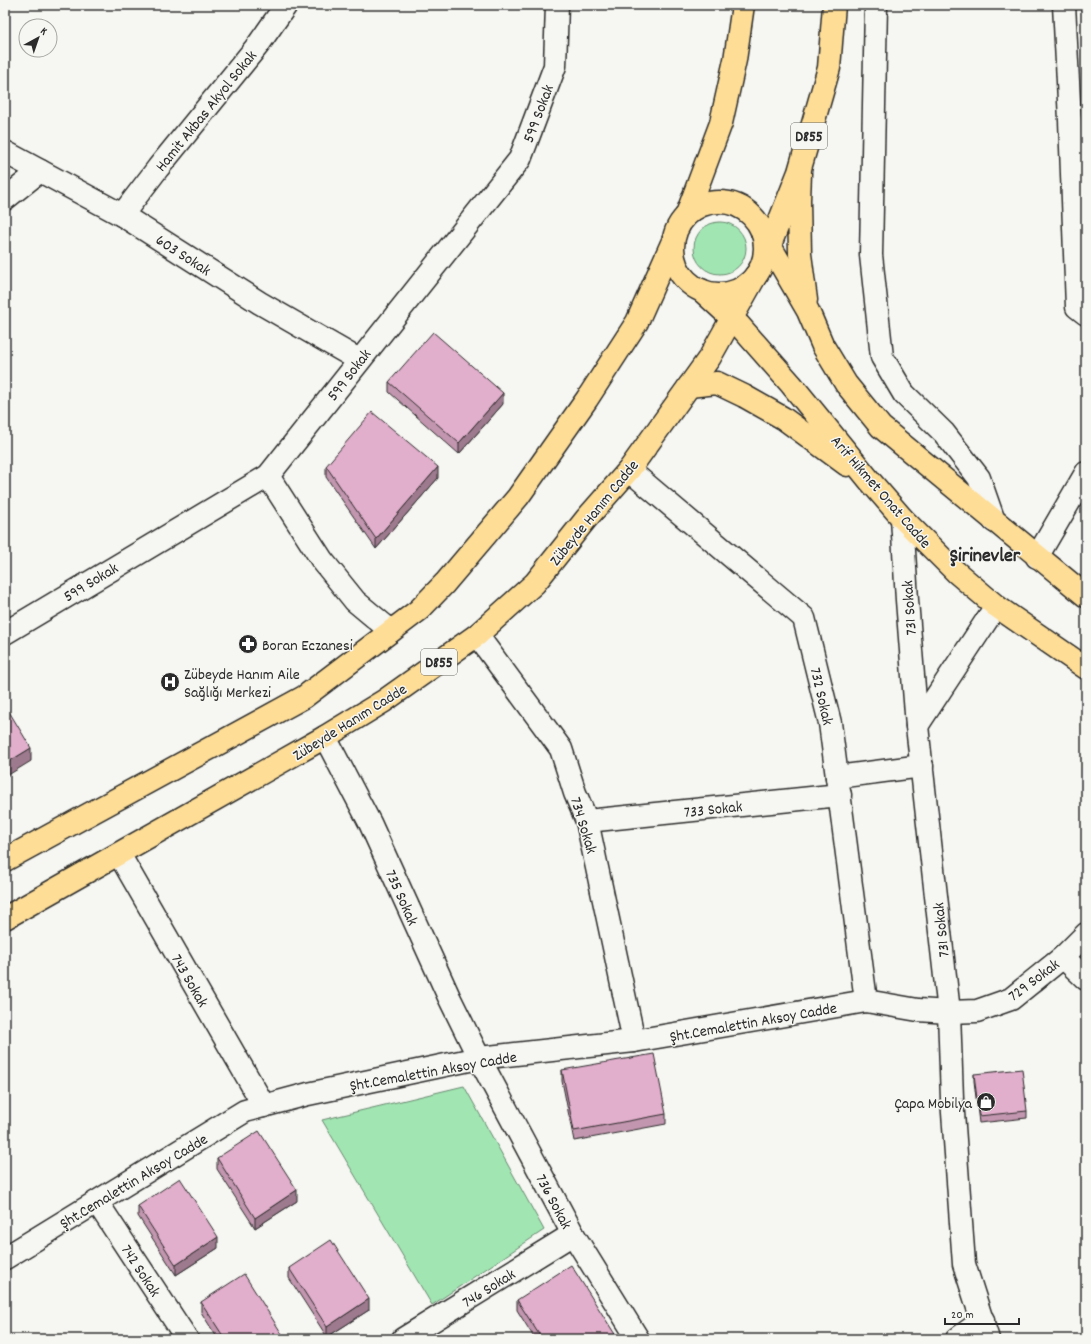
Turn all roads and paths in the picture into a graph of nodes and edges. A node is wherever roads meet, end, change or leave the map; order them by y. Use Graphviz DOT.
graph roads {
  1 [pos="286,5"];
  2 [pos="558,5"];
  3 [pos="743,5"];
  4 [pos="834,5"];
  5 [pos="876,5"];
  6 [pos="1064,5"];
  7 [pos="1078,124"];
  8 [pos="5,152"];
  9 [pos="800,169"];
  10 [pos="40,171"];
  11 [pos="5,199"];
  12 [pos="687,214"];
  13 [pos="122,215"];
  14 [pos="673,241"];
  15 [pos="763,253"];
  16 [pos="701,290"];
  17 [pos="808,311"];
  18 [pos="1086,314"];
  19 [pos="731,319"];
  20 [pos="360,360"];
  21 [pos="689,386"];
  22 [pos="629,470"];
  23 [pos="1086,473"];
  24 [pos="268,476"];
  25 [pos="870,481"];
  26 [pos="902,518"];
  27 [pos="994,521"];
  28 [pos="1037,557"];
  29 [pos="1086,596"];
  30 [pos="996,606"];
  31 [pos="391,631"];
  32 [pos="5,633"];
  33 [pos="477,635"];
  34 [pos="1086,668"];
  35 [pos="917,726"];
  36 [pos="325,737"];
  37 [pos="922,766"];
  38 [pos="838,786"];
  39 [pos="587,821"];
  40 [pos="119,854"];
  41 [pos="5,860"];
  42 [pos="5,918"];
  43 [pos="1086,934"];
  44 [pos="1063,957"];
  45 [pos="1086,979"];
  46 [pos="866,1001"];
  47 [pos="949,1012"];
  48 [pos="634,1041"];
  49 [pos="479,1058"];
  50 [pos="264,1106"];
  51 [pos="97,1202"];
  52 [pos="573,1234"];
  53 [pos="8,1248"];
  54 [pos="986,1330"];
  55 [pos="187,1339"];
  56 [pos="403,1339"];
  57 [pos="638,1339"];
  58 [pos="957,1339"];
  1 -- 13 [label="street, Hamit Akbas Akyol Sokak"];
  2 -- 20 [label="street, 599 Sokak"];
  3 -- 12 [label="main road"];
  4 -- 9 [label="main road, Zübeyde Hanım Cadde / D855"];
  5 -- 27 [label="street"];
  6 -- 7 [label="street"];
  7 -- 18 [label="street"];
  8 -- 10 [label="street, 603 Sokak"];
  9 -- 15 [label="main road, Zübeyde Hanım Cadde / D855"];
  9 -- 17 [label="main road"];
  10 -- 11 [label="street"];
  10 -- 13 [label="street, 603 Sokak"];
  12 -- 14 [label="main road"];
  12 -- 15 [label="main road"];
  13 -- 20 [label="street, 603 Sokak"];
  14 -- 16 [label="main road"];
  14 -- 31 [label="main road"];
  15 -- 16 [label="main road"];
  15 -- 17 [label="main road"];
  15 -- 19 [label="main road, Zübeyde Hanım Cadde / D855"];
  16 -- 19 [label="main road, Arif Hikmet Onat Cadde"];
  17 -- 27 [label="main road"];
  19 -- 21 [label="main road, Zübeyde Hanım Cadde / D855"];
  19 -- 25 [label="main road, Arif Hikmet Onat Cadde"];
  20 -- 24 [label="street, 599 Sokak"];
  21 -- 22 [label="main road, Zübeyde Hanım Cadde / D855"];
  21 -- 25 [label="main road"];
  22 -- 33 [label="main road, Zübeyde Hanım Cadde / D855"];
  22 -- 38 [label="street, 732 Sokak"];
  23 -- 28 [label="street"];
  24 -- 31 [label="street"];
  24 -- 32 [label="street, 599 Sokak"];
  25 -- 26 [label="main road, Arif Hikmet Onat Cadde"];
  26 -- 30 [label="main road, Arif Hikmet Onat Cadde"];
  26 -- 35 [label="street, 731 Sokak"];
  27 -- 28 [label="main road"];
  28 -- 29 [label="main road"];
  30 -- 34 [label="main road, Arif Hikmet Onat Cadde"];
  30 -- 35 [label="street"];
  31 -- 41 [label="main road"];
  33 -- 36 [label="main road, Zübeyde Hanım Cadde / D855"];
  33 -- 39 [label="street, 734 Sokak"];
  35 -- 37 [label="street, 731 Sokak"];
  36 -- 40 [label="main road, Zübeyde Hanım Cadde / D855"];
  36 -- 49 [label="street, 735 Sokak"];
  37 -- 38 [label="street, 733 Sokak"];
  37 -- 47 [label="street, 731 Sokak"];
  38 -- 39 [label="street, 733 Sokak"];
  38 -- 46 [label="street, 732 Sokak"];
  39 -- 48 [label="street, 734 Sokak"];
  40 -- 42 [label="main road, Zübeyde Hanım Cadde / D855"];
  40 -- 50 [label="street, 743 Sokak"];
  43 -- 44 [label="street, 729 Sokak"];
  44 -- 45 [label="street"];
  44 -- 47 [label="street, 729 Sokak"];
  46 -- 47 [label="street, Şht.Cemalettin Aksoy Cadde"];
  46 -- 48 [label="street, Şht.Cemalettin Aksoy Cadde"];
  47 -- 54 [label="street, 731 Sokak"];
  48 -- 49 [label="street, Şht.Cemalettin Aksoy Cadde"];
  49 -- 50 [label="street, Şht.Cemalettin Aksoy Cadde"];
  49 -- 52 [label="street, 736 Sokak"];
  50 -- 51 [label="street, Şht.Cemalettin Aksoy Cadde"];
  51 -- 53 [label="street, Şht.Cemalettin Aksoy Cadde"];
  51 -- 55 [label="street, 742 Sokak"];
  52 -- 56 [label="street, 746 Sokak"];
  52 -- 57 [label="street, 736 Sokak"];
  54 -- 58 [label="street"];
}
